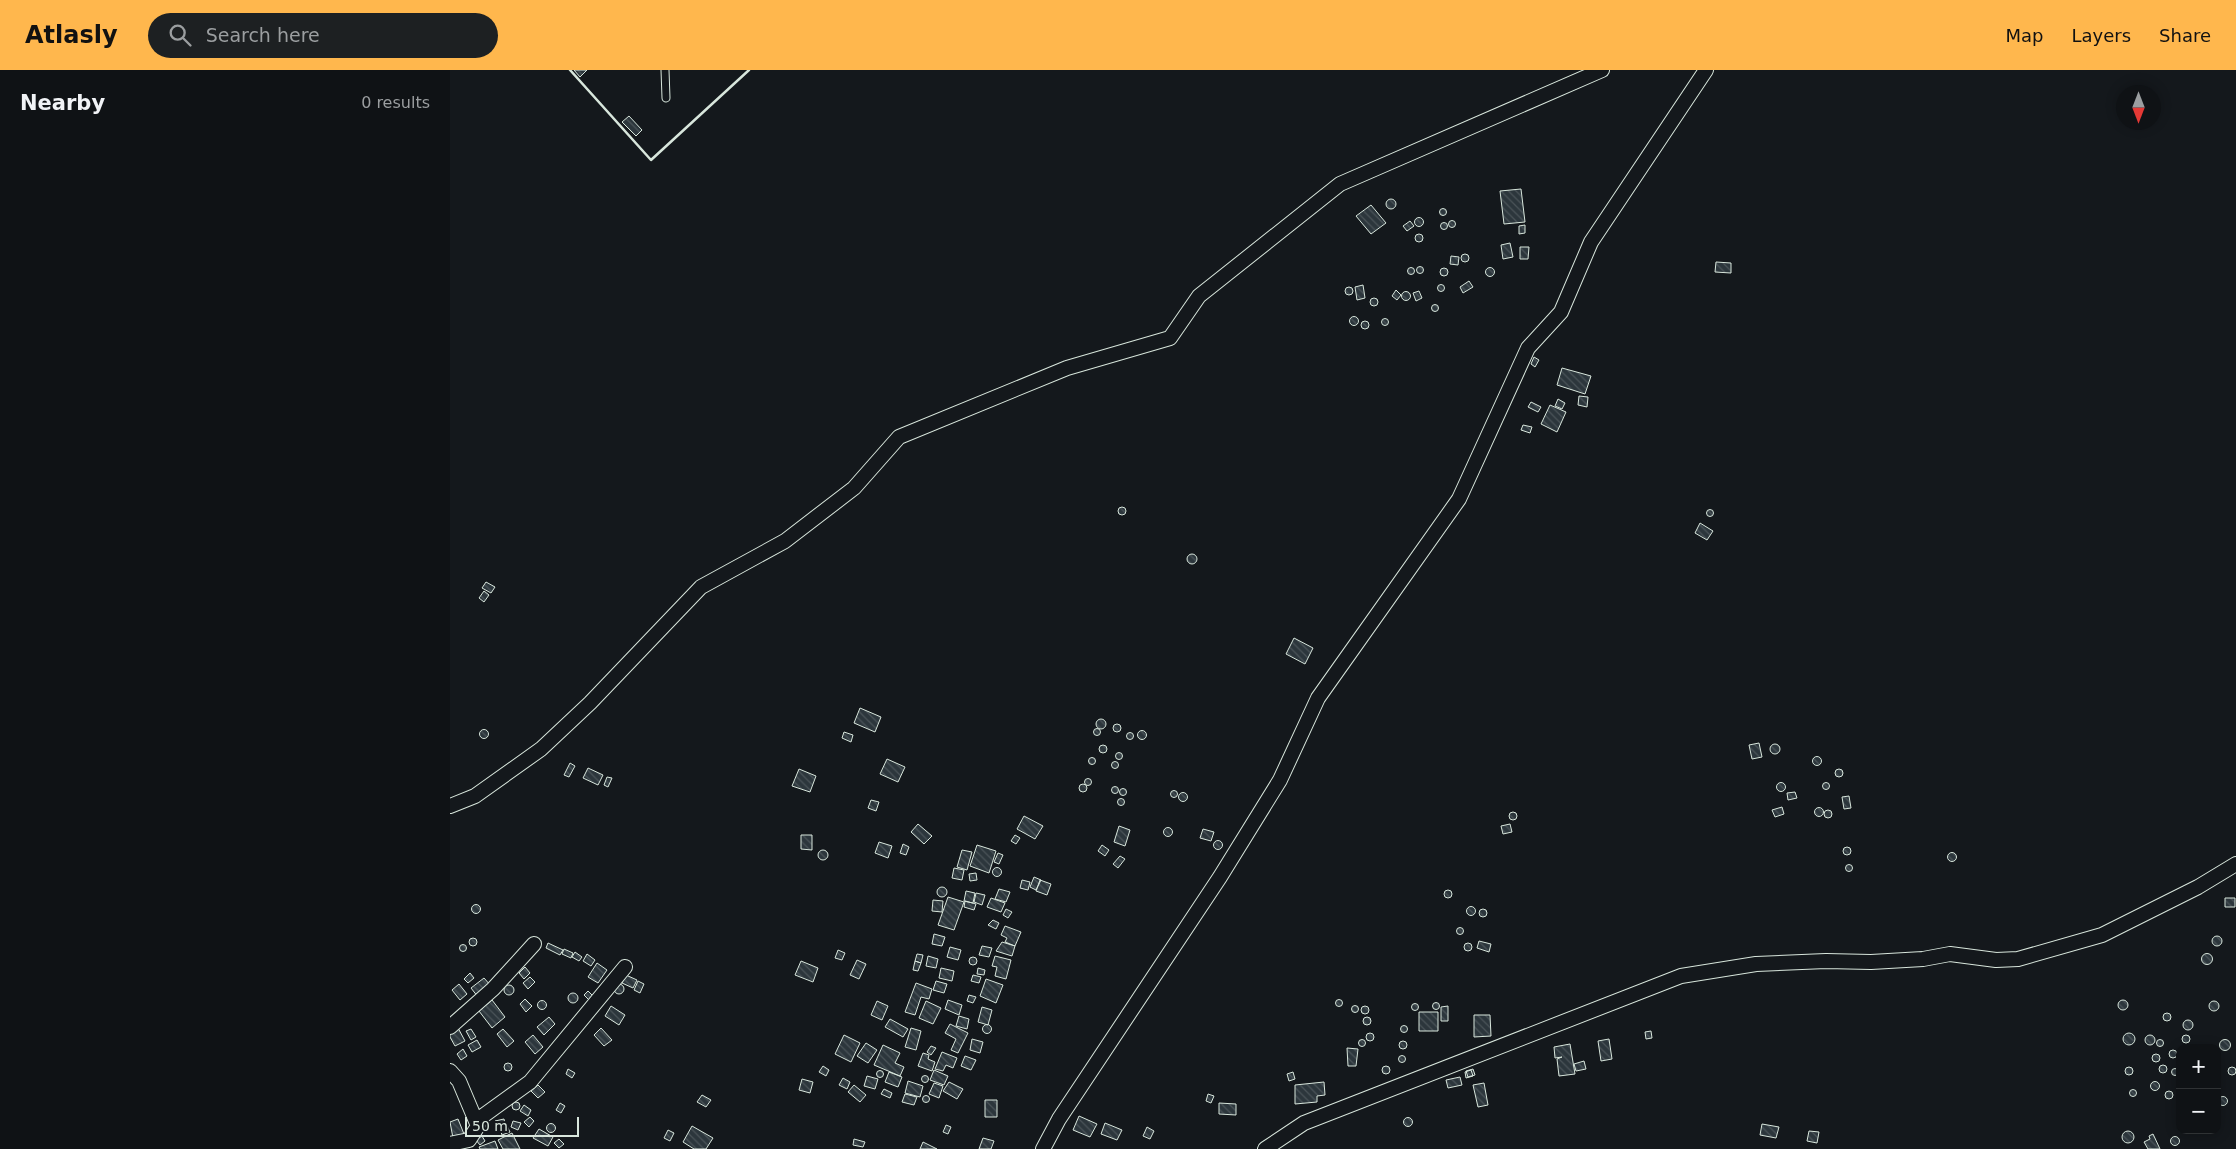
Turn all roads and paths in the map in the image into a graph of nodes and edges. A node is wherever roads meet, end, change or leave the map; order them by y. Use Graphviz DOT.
graph roads {
  1 [pos="664,70"];
  2 [pos="1602,70"];
  3 [pos="1706,70"];
  4 [pos="666,98"];
  5 [pos="450,806"];
  6 [pos="2236,864"];
  7 [pos="534,944"];
  8 [pos="625,967"];
  9 [pos="450,1027"];
  10 [pos="450,1071"];
  11 [pos="476,1121"];
  12 [pos="450,1144"];
  13 [pos="1043,1149"];
  14 [pos="1265,1149"];
  1 -- 4 [label="lane"];
  2 -- 5 [label="street"];
  3 -- 13 [label="street"];
  6 -- 14 [label="street"];
  7 -- 9 [label="street"];
  8 -- 11 [label="street"];
  10 -- 11 [label="street"];
  11 -- 12 [label="street"];
}
